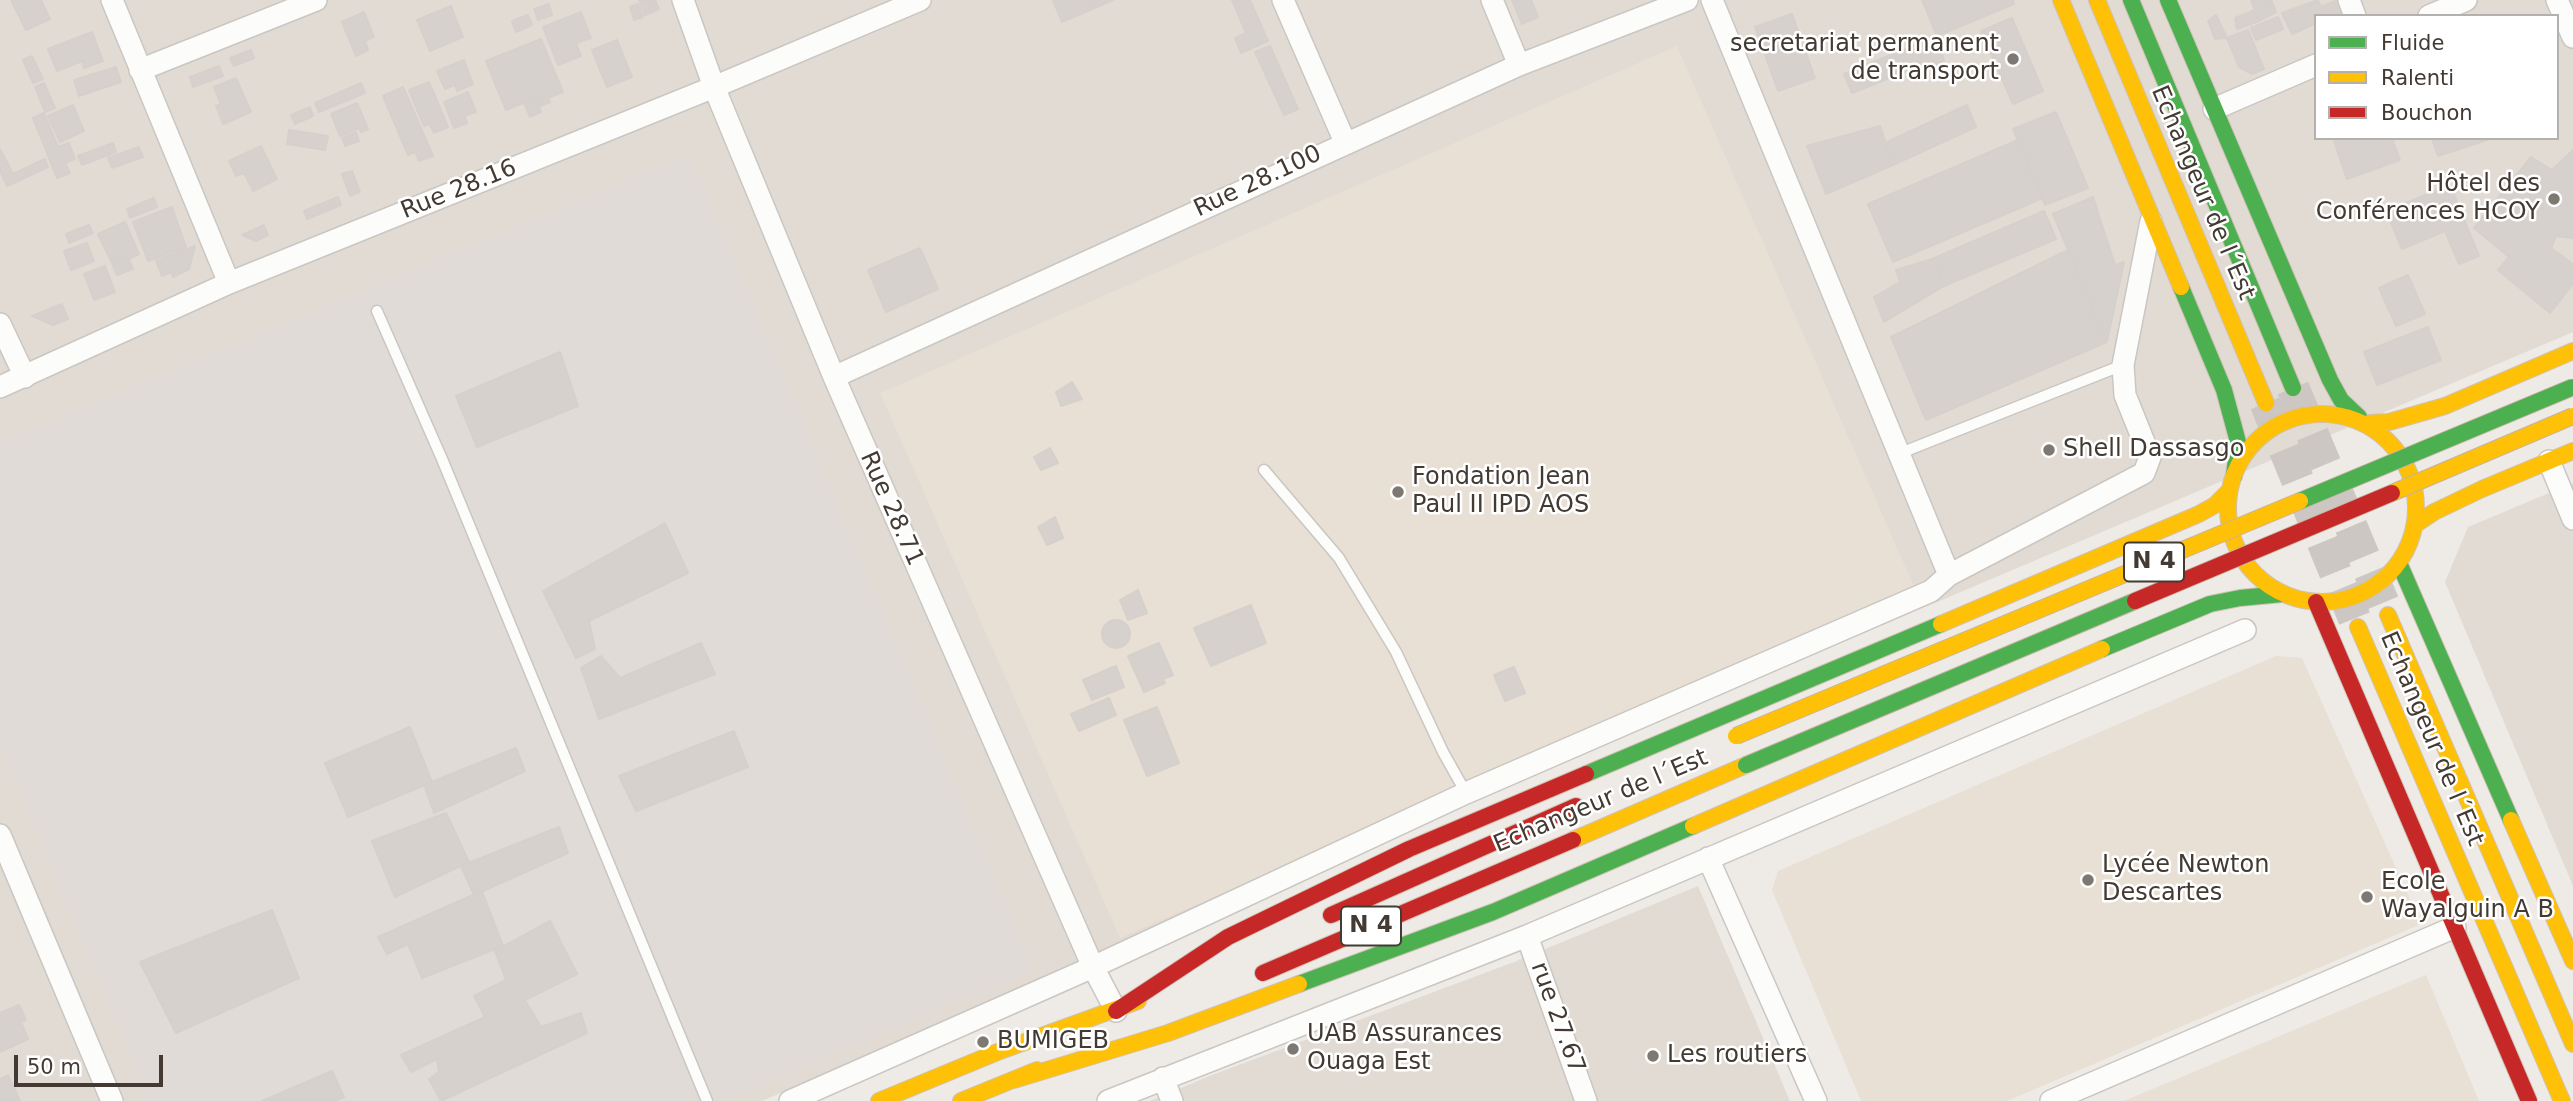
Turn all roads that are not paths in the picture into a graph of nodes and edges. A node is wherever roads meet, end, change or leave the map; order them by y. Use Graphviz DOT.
graph roads {
  1 [pos="112,0"];
  2 [pos="316,0"];
  3 [pos="682,0"];
  4 [pos="920,0"];
  5 [pos="1283,0"];
  6 [pos="1492,0"];
  7 [pos="1687,0"];
  8 [pos="1712,0"];
  9 [pos="2061,0"];
  10 [pos="2097,0"];
  11 [pos="2131,0"];
  12 [pos="2168,0"];
  13 [pos="2466,0"];
  14 [pos="2557,0"];
  15 [pos="2434,14"];
  16 [pos="2573,37"];
  17 [pos="1520,65"];
  18 [pos="2314,66"];
  19 [pos="140,70"];
  20 [pos="715,87"];
  21 [pos="2214,109"];
  22 [pos="1345,142"];
  23 [pos="2152,215"];
  24 [pos="229,283"];
  25 [pos="377,311"];
  26 [pos="0,324"];
  27 [pos="2573,351"];
  28 [pos="2123,365"];
  29 [pos="25,377"];
  30 [pos="834,377"];
  31 [pos="0,387"];
  32 [pos="2573,387"];
  33 [pos="2293,388"];
  34 [pos="2266,403"];
  35 [pos="2573,416"];
  36 [pos="2364,420"];
  37 [pos="2573,451"];
  38 [pos="1898,454"];
  39 [pos="2549,461"];
  40 [pos="1264,470"];
  41 [pos="2231,484"];
  42 [pos="2573,519"];
  43 [pos="2416,524"];
  44 [pos="2399,564"];
  45 [pos="1949,576"];
  46 [pos="2282,594"];
  47 [pos="2316,603"];
  48 [pos="2388,615"];
  49 [pos="2358,627"];
  50 [pos="2245,630"];
  51 [pos="1719,743"];
  52 [pos="1466,793"];
  53 [pos="1594,799"];
  54 [pos="0,835"];
  55 [pos="1709,858"];
  56 [pos="1317,922"];
  57 [pos="2455,927"];
  58 [pos="1527,936"];
  59 [pos="2573,961"];
  60 [pos="1093,967"];
  61 [pos="1204,972"];
  62 [pos="1244,981"];
  63 [pos="1116,1011"];
  64 [pos="1141,1025"];
  65 [pos="2573,1044"];
  66 [pos="1163,1078"];
  67 [pos="1014,1080"];
  68 [pos="112,1101"];
  69 [pos="707,1101"];
  70 [pos="790,1101"];
  71 [pos="879,1101"];
  72 [pos="961,1101"];
  73 [pos="1108,1101"];
  74 [pos="1172,1101"];
  75 [pos="1586,1101"];
  76 [pos="1816,1101"];
  77 [pos="2051,1101"];
  78 [pos="2529,1101"];
  79 [pos="2562,1101"];
  1 -- 19 [label="street"];
  2 -- 19 [label="street"];
  3 -- 20 [label="street, Rue 28.71"];
  4 -- 20 [label="street, Rue 28.16"];
  5 -- 22 [label="street"];
  6 -- 17 [label="street"];
  7 -- 17 [label="street, Rue 28.100"];
  8 -- 38 [label="street"];
  9 -- 23 [label="main road"];
  10 -- 34 [label="main road, Echangeur de l´Est"];
  11 -- 33 [label="main road, Echangeur de l´Est"];
  12 -- 21 [label="main road"];
  13 -- 15 [label="street"];
  14 -- 16 [label="street"];
  17 -- 22 [label="street, Rue 28.100"];
  18 -- 21 [label="street"];
  19 -- 24 [label="street"];
  20 -- 24 [label="street, Rue 28.16"];
  20 -- 30 [label="street, Rue 28.71"];
  21 -- 36 [label="main road"];
  22 -- 30 [label="street, Rue 28.100"];
  23 -- 28 [label="street"];
  23 -- 41 [label="main road"];
  24 -- 29 [label="street, Rue 28.16"];
  25 -- 69 [label="lane"];
  26 -- 29 [label="street"];
  27 -- 36 [label="main road"];
  28 -- 38 [label="lane"];
  28 -- 45 [label="street"];
  29 -- 31 [label="street, Rue 28.16"];
  30 -- 60 [label="street, Rue 28.71"];
  32 -- 51 [label="main road, Echangeur de l´Est / N 4, bridge"];
  35 -- 62 [label="main road, Echangeur de l´Est / N 4, bridge"];
  36 -- 41 [label="main road"];
  36 -- 43 [label="main road"];
  37 -- 39 [label="main road"];
  38 -- 45 [label="street"];
  39 -- 42 [label="street"];
  39 -- 43 [label="main road"];
  40 -- 52 [label="lane"];
  41 -- 46 [label="main road"];
  41 -- 63 [label="main road"];
  43 -- 44 [label="main road"];
  44 -- 47 [label="main road"];
  44 -- 59 [label="main road"];
  45 -- 52 [label="street"];
  46 -- 47 [label="main road"];
  46 -- 67 [label="main road"];
  47 -- 57 [label="main road"];
  48 -- 65 [label="main road, Echangeur de l´Est"];
  49 -- 79 [label="main road, Echangeur de l´Est"];
  50 -- 55 [label="street"];
  52 -- 60 [label="street"];
  53 -- 56 [label="main road, Echangeur de l´Est / N 4"];
  54 -- 68 [label="street"];
  55 -- 58 [label="street"];
  55 -- 76 [label="street"];
  57 -- 77 [label="street"];
  57 -- 78 [label="main road"];
  58 -- 66 [label="street"];
  58 -- 75 [label="street, rue 27.67"];
  60 -- 63 [label="street, Rue 28.71"];
  60 -- 70 [label="street"];
  61 -- 63 [label="main road"];
  63 -- 71 [label="main road"];
  64 -- 67 [label="main road"];
  66 -- 73 [label="street"];
  66 -- 74 [label="street"];
  67 -- 72 [label="main road"];
}
